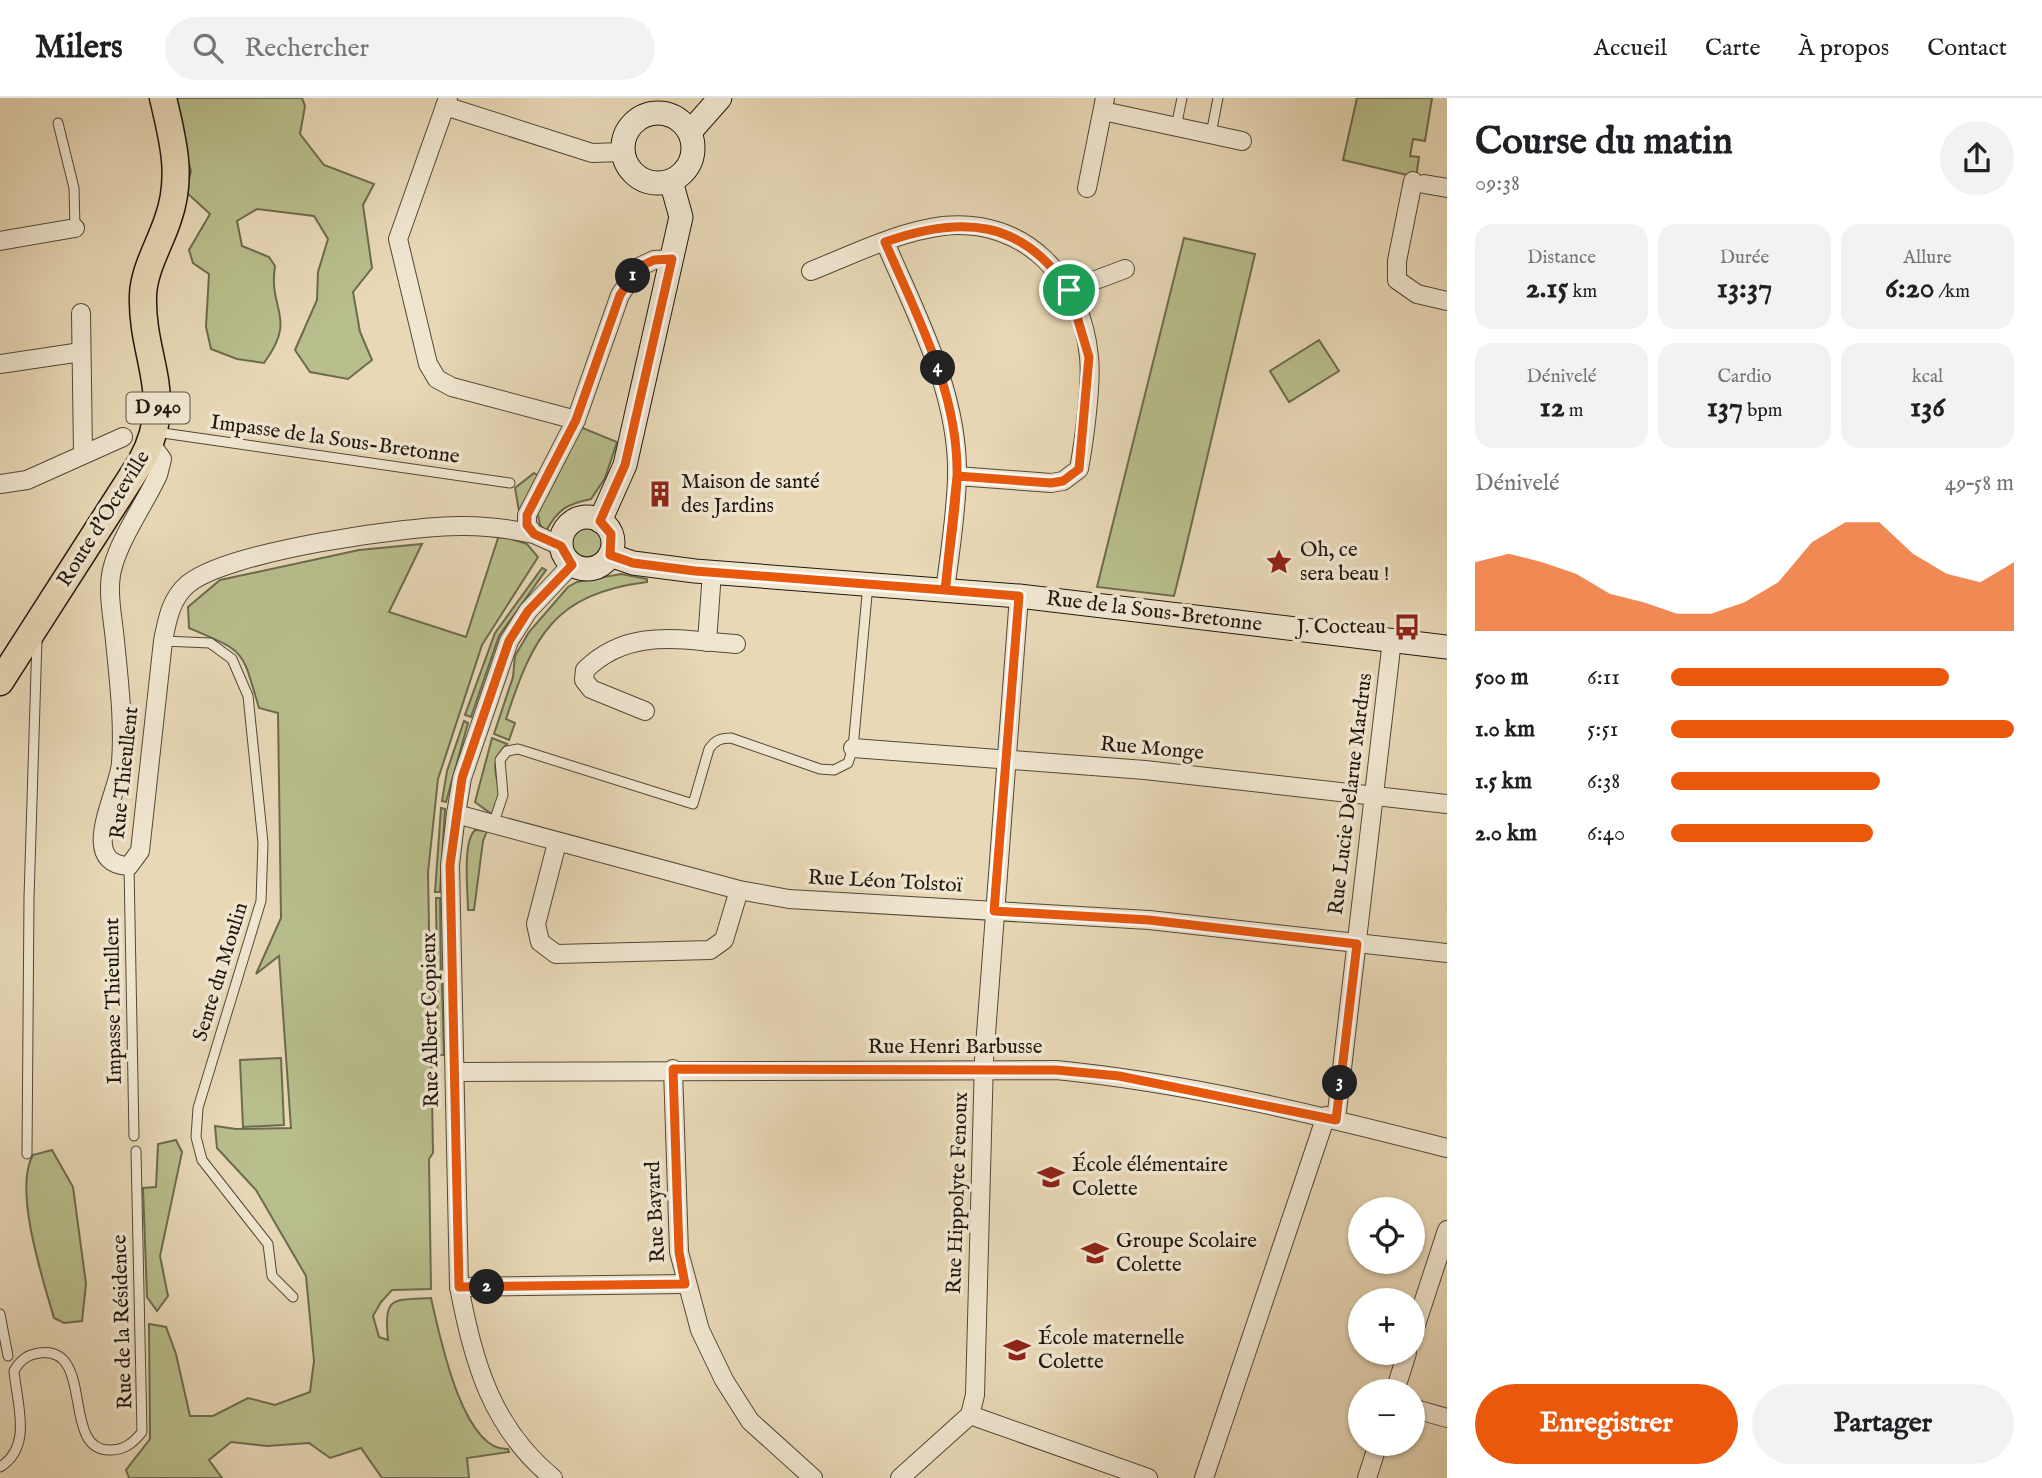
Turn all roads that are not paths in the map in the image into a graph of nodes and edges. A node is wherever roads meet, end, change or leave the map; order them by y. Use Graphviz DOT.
graph roads {
  1 [pos="163,98"];
  2 [pos="720,98"];
  3 [pos="1181,98"];
  4 [pos="1218,98"];
  5 [pos="447,102"];
  6 [pos="1104,104"];
  7 [pos="641,106"];
  8 [pos="58,123"];
  9 [pos="1176,127"];
  10 [pos="690,132"];
  11 [pos="1211,134"];
  12 [pos="1242,141"];
  13 [pos="622,152"];
  14 [pos="671,181"];
  15 [pos="1087,188"];
  16 [pos="1447,188"];
  17 [pos="75,228"];
  18 [pos="0,241"];
  19 [pos="885,242"];
  20 [pos="672,259"];
  21 [pos="1125,269"];
  22 [pos="811,271"];
  23 [pos="1069,290"];
  24 [pos="1447,301"];
  25 [pos="80,313"];
  26 [pos="81,352"];
  27 [pos="0,364"];
  28 [pos="576,420"];
  29 [pos="123,437"];
  30 [pos="153,438"];
  31 [pos="83,453"];
  32 [pos="957,476"];
  33 [pos="510,483"];
  34 [pos="0,484"];
  35 [pos="600,521"];
  36 [pos="534,534"];
  37 [pos="566,555"];
  38 [pos="610,555"];
  39 [pos="712,572"];
  40 [pos="868,584"];
  41 [pos="945,590"];
  42 [pos="1019,596"];
  43 [pos="38,624"];
  44 [pos="1392,640"];
  45 [pos="163,641"];
  46 [pos="708,642"];
  47 [pos="736,644"];
  48 [pos="1447,647"];
  49 [pos="0,682"];
  50 [pos="645,711"];
  51 [pos="853,748"];
  52 [pos="1006,759"];
  53 [pos="1373,796"];
  54 [pos="1447,804"];
  55 [pos="456,814"];
  56 [pos="493,825"];
  57 [pos="557,842"];
  58 [pos="129,866"];
  59 [pos="738,890"];
  60 [pos="994,911"];
  61 [pos="1357,944"];
  62 [pos="1447,953"];
  63 [pos="673,1069"];
  64 [pos="984,1070"];
  65 [pos="455,1072"];
  66 [pos="1331,1118"];
  67 [pos="134,1136"];
  68 [pos="1447,1147"];
  69 [pos="136,1151"];
  70 [pos="27,1154"];
  71 [pos="1447,1230"];
  72 [pos="685,1284"];
  73 [pos="459,1287"];
  74 [pos="293,1297"];
  75 [pos="1425,1297"];
  76 [pos="0,1314"];
  77 [pos="8,1356"];
  78 [pos="1425,1412"];
  79 [pos="970,1415"];
  80 [pos="1447,1418"];
  81 [pos="1374,1456"];
  82 [pos="0,1467"];
  83 [pos="553,1478"];
  84 [pos="813,1478"];
  85 [pos="900,1478"];
  86 [pos="1147,1478"];
  87 [pos="1204,1478"];
  88 [pos="1367,1478"];
  1 -- 30 [label="main road, Route d'Octeville / D 940"];
  2 -- 10 [label="street"];
  3 -- 9 [label="lane"];
  4 -- 11 [label="lane"];
  5 -- 13 [label="street"];
  5 -- 28 [label="street"];
  6 -- 9 [label="street"];
  6 -- 15 [label="street"];
  7 -- 10 [label="street"];
  7 -- 13 [label="street"];
  8 -- 17 [label="lane"];
  9 -- 11 [label="street"];
  10 -- 14 [label="street"];
  11 -- 12 [label="street"];
  13 -- 14 [label="street"];
  14 -- 20 [label="street"];
  16 -- 24 [label="street"];
  17 -- 18 [label="street"];
  19 -- 22 [label="street"];
  19 -- 23 [label="street"];
  19 -- 32 [label="street"];
  20 -- 28 [label="street"];
  20 -- 35 [label="street"];
  21 -- 23 [label="street"];
  23 -- 32 [label="street"];
  25 -- 26 [label="street"];
  26 -- 27 [label="street"];
  26 -- 31 [label="street"];
  28 -- 36 [label="street"];
  29 -- 31 [label="street"];
  30 -- 33 [label="lane, Impasse de la Sous-Bretonne"];
  30 -- 43 [label="main road, Route d'Octeville / D 940"];
  30 -- 58 [label="street, Rue Thieullent"];
  31 -- 34 [label="street"];
  32 -- 41 [label="street"];
  35 -- 37 [label="street"];
  35 -- 38 [label="street"];
  36 -- 37 [label="street, Rue Thieullent"];
  36 -- 45 [label="street, Rue Thieullent"];
  37 -- 38 [label="street"];
  37 -- 55 [label="street, Rue Albert Copieux"];
  38 -- 39 [label="street, Rue de la Sous-Bretonne"];
  39 -- 40 [label="street, Rue de la Sous-Bretonne"];
  39 -- 46 [label="street"];
  40 -- 41 [label="street, Rue de la Sous-Bretonne"];
  40 -- 51 [label="lane"];
  41 -- 42 [label="street, Rue de la Sous-Bretonne"];
  42 -- 44 [label="street, Rue de la Sous-Bretonne"];
  42 -- 52 [label="street, Rue Hippolyte Fenoux"];
  43 -- 49 [label="main road, Route d'Octeville / D 940"];
  43 -- 70 [label="lane"];
  44 -- 48 [label="street, Rue de la Sous-Bretonne"];
  44 -- 53 [label="street, Rue Lucie Delarue Mardrus"];
  45 -- 58 [label="street, Rue Thieullent"];
  45 -- 74 [label="lane, Sente du Moulin"];
  46 -- 47 [label="street"];
  46 -- 50 [label="street"];
  51 -- 52 [label="street, Rue Monge"];
  51 -- 56 [label="lane"];
  52 -- 53 [label="street, Rue Monge"];
  52 -- 60 [label="street, Rue Hippolyte Fenoux"];
  53 -- 54 [label="street, Rue Monge"];
  53 -- 61 [label="street, Rue Lucie Delarue Mardrus"];
  55 -- 56 [label="street, Rue Léon Tolstoï"];
  55 -- 65 [label="street, Rue Albert Copieux"];
  56 -- 57 [label="street, Rue Léon Tolstoï"];
  57 -- 59 [label="street, Rue Léon Tolstoï"];
  57 -- 59 [label="street"];
  58 -- 67 [label="lane, Impasse Thieullent"];
  59 -- 60 [label="street, Rue Léon Tolstoï"];
  60 -- 61 [label="street, Rue Léon Tolstoï"];
  60 -- 64 [label="street, Rue Hippolyte Fenoux"];
  61 -- 62 [label="street, Rue Léon Tolstoï"];
  61 -- 66 [label="street, Rue Lucie Delarue Mardrus"];
  63 -- 64 [label="street, Rue Henri Barbusse"];
  63 -- 65 [label="street, Rue Henri Barbusse"];
  63 -- 72 [label="street, Rue Bayard"];
  64 -- 66 [label="street, Rue Henri Barbusse"];
  64 -- 79 [label="street, Rue Hippolyte Fenoux"];
  65 -- 73 [label="street, Rue Albert Copieux"];
  66 -- 68 [label="street, Rue Henri Barbusse"];
  66 -- 87 [label="street, Rue Lucie Delarue Mardrus"];
  69 -- 82 [label="lane, Rue de la Résidence"];
  71 -- 75 [label="street"];
  72 -- 73 [label="street"];
  72 -- 84 [label="street, Rue Bayard"];
  73 -- 83 [label="street, Rue Albert Copieux"];
  76 -- 77 [label="lane"];
  78 -- 80 [label="street"];
  79 -- 85 [label="street"];
  79 -- 86 [label="street"];
  81 -- 88 [label="street"];
}
